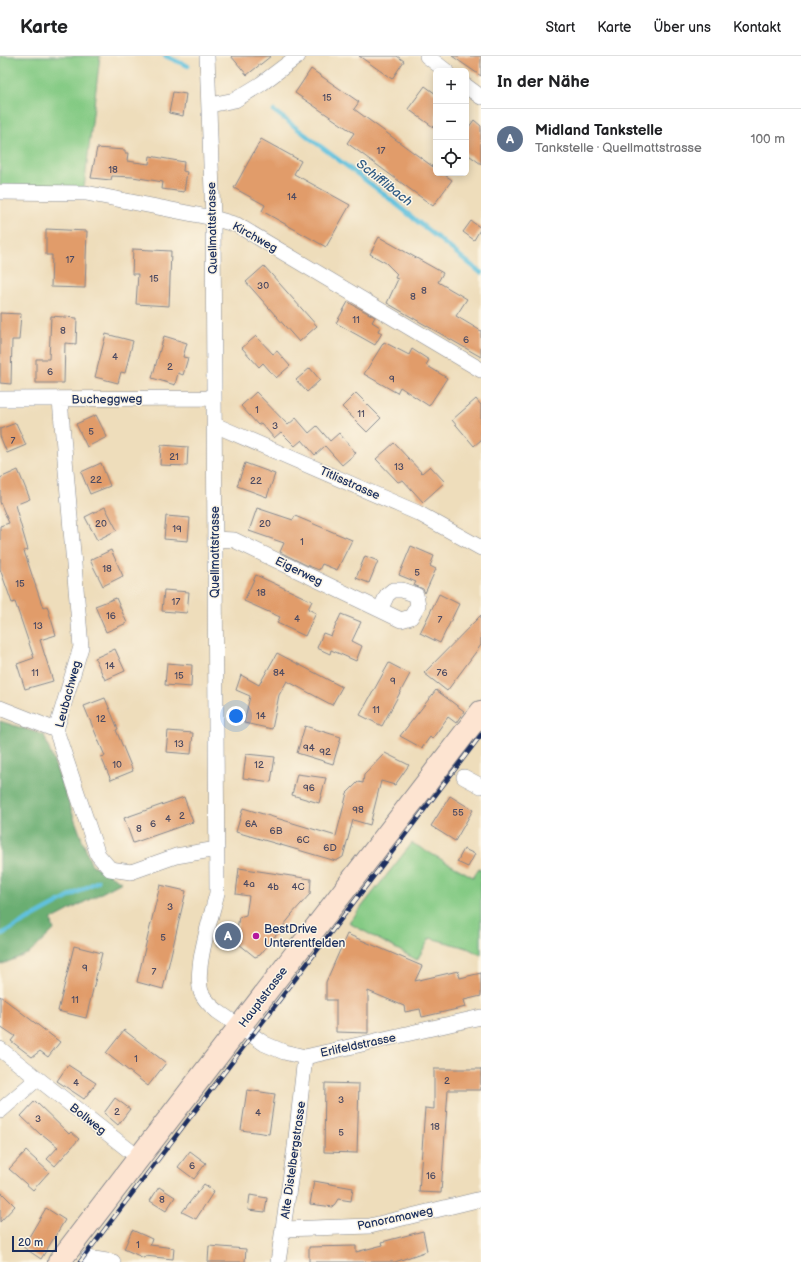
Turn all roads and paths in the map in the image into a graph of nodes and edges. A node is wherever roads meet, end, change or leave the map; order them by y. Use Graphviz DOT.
graph roads {
  1 [pos="207,56"];
  2 [pos="298,56"];
  3 [pos="427,56"];
  4 [pos="442,68"];
  5 [pos="469,88"];
  6 [pos="481,97"];
  7 [pos="210,105"];
  8 [pos="0,192"];
  9 [pos="213,218"];
  10 [pos="481,370"];
  11 [pos="214,398"];
  12 [pos="0,399"];
  13 [pos="60,400"];
  14 [pos="214,425"];
  15 [pos="215,539"];
  16 [pos="481,548"];
  17 [pos="380,610"];
  18 [pos="0,708"];
  19 [pos="481,712"];
  20 [pos="56,730"];
  21 [pos="464,777"];
  22 [pos="481,786"];
  23 [pos="217,849"];
  24 [pos="481,1017"];
  25 [pos="241,1026"];
  26 [pos="0,1049"];
  27 [pos="305,1057"];
  28 [pos="38,1079"];
  29 [pos="0,1111"];
  30 [pos="139,1158"];
  31 [pos="481,1199"];
  32 [pos="284,1229"];
  33 [pos="88,1258"];
  34 [pos="59,1262"];
  35 [pos="113,1262"];
  36 [pos="278,1262"];
  1 -- 7 [label="street, Quellmattstrasse"];
  2 -- 7 [label="street"];
  3 -- 4 [label="street"];
  5 -- 6 [label="street"];
  7 -- 9 [label="street, Quellmattstrasse"];
  8 -- 9 [label="street, Kirchweg"];
  9 -- 10 [label="street, Kirchweg"];
  9 -- 11 [label="street, Quellmattstrasse"];
  11 -- 13 [label="street, Bucheggweg"];
  11 -- 14 [label="street, Quellmattstrasse"];
  12 -- 13 [label="street, Bucheggweg"];
  13 -- 20 [label="street, Leubachweg"];
  14 -- 15 [label="street, Quellmattstrasse"];
  14 -- 16 [label="street, Titlisstrasse"];
  15 -- 17 [label="street, Eigerweg"];
  15 -- 23 [label="street, Quellmattstrasse"];
  18 -- 20 [label="street"];
  19 -- 25 [label="main road, Hauptstrasse"];
  20 -- 23 [label="street, Leubachweg"];
  21 -- 22 [label="street"];
  23 -- 25 [label="street, Quellmattstrasse"];
  24 -- 27 [label="street, Erlifeldstrasse"];
  25 -- 27 [label="street, Erlifeldstrasse"];
  25 -- 30 [label="main road, Hauptstrasse"];
  26 -- 28 [label="street, Bollweg"];
  27 -- 32 [label="street, Alte Distelbergstrasse"];
  28 -- 29 [label="street"];
  28 -- 30 [label="street, Bollweg"];
  30 -- 34 [label="main road, Hauptstrasse"];
  31 -- 32 [label="street, Panoramaweg"];
  32 -- 36 [label="street, Alte Distelbergstrasse"];
  33 -- 35 [label="street"];
}
